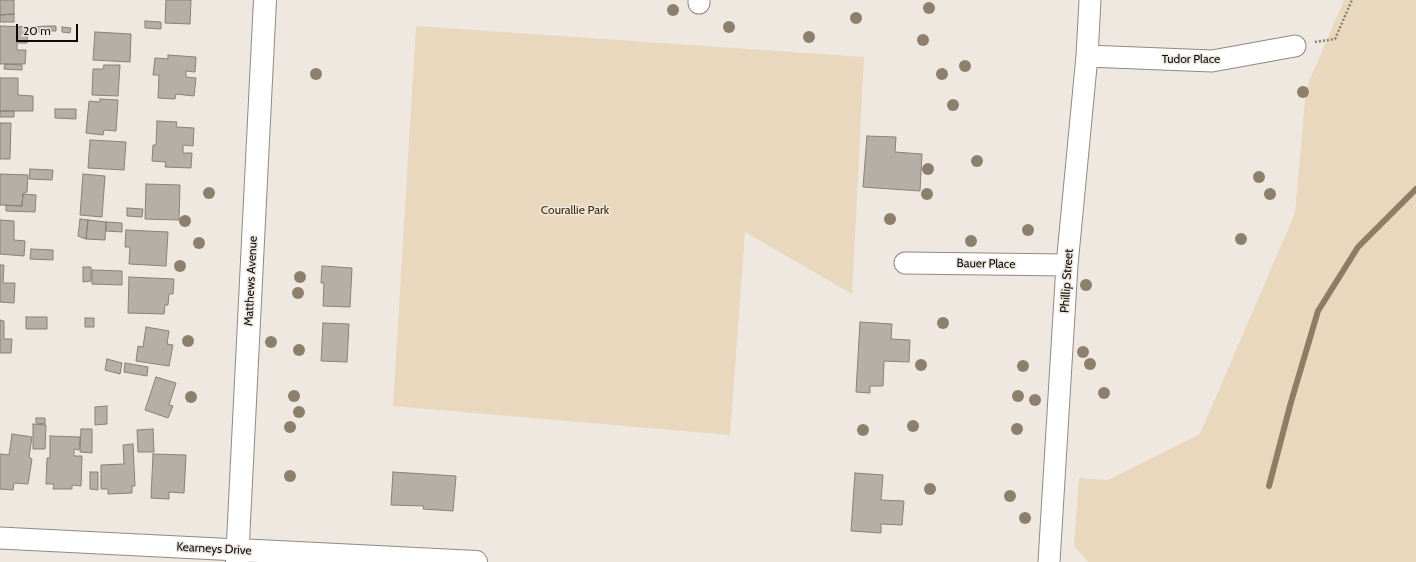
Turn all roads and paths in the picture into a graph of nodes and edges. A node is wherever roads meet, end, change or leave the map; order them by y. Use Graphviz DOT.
graph roads {
  1 [pos="265,0"];
  2 [pos="1090,0"];
  3 [pos="1352,0"];
  4 [pos="1295,46"];
  5 [pos="1087,56"];
  6 [pos="905,263"];
  7 [pos="1067,265"];
  8 [pos="0,538"];
  9 [pos="238,556"];
  10 [pos="476,562"];
  11 [pos="1049,562"];
  1 -- 9 [label="street, Matthews Avenue"];
  2 -- 5 [label="street, Phillip Street"];
  3 -- 4 [label="path"];
  4 -- 5 [label="street, Tudor Place"];
  5 -- 7 [label="street, Phillip Street"];
  6 -- 7 [label="street, Bauer Place"];
  7 -- 11 [label="street, Phillip Street"];
  8 -- 9 [label="street, Kearneys Drive"];
  9 -- 10 [label="street, Kearneys Drive"];
}
